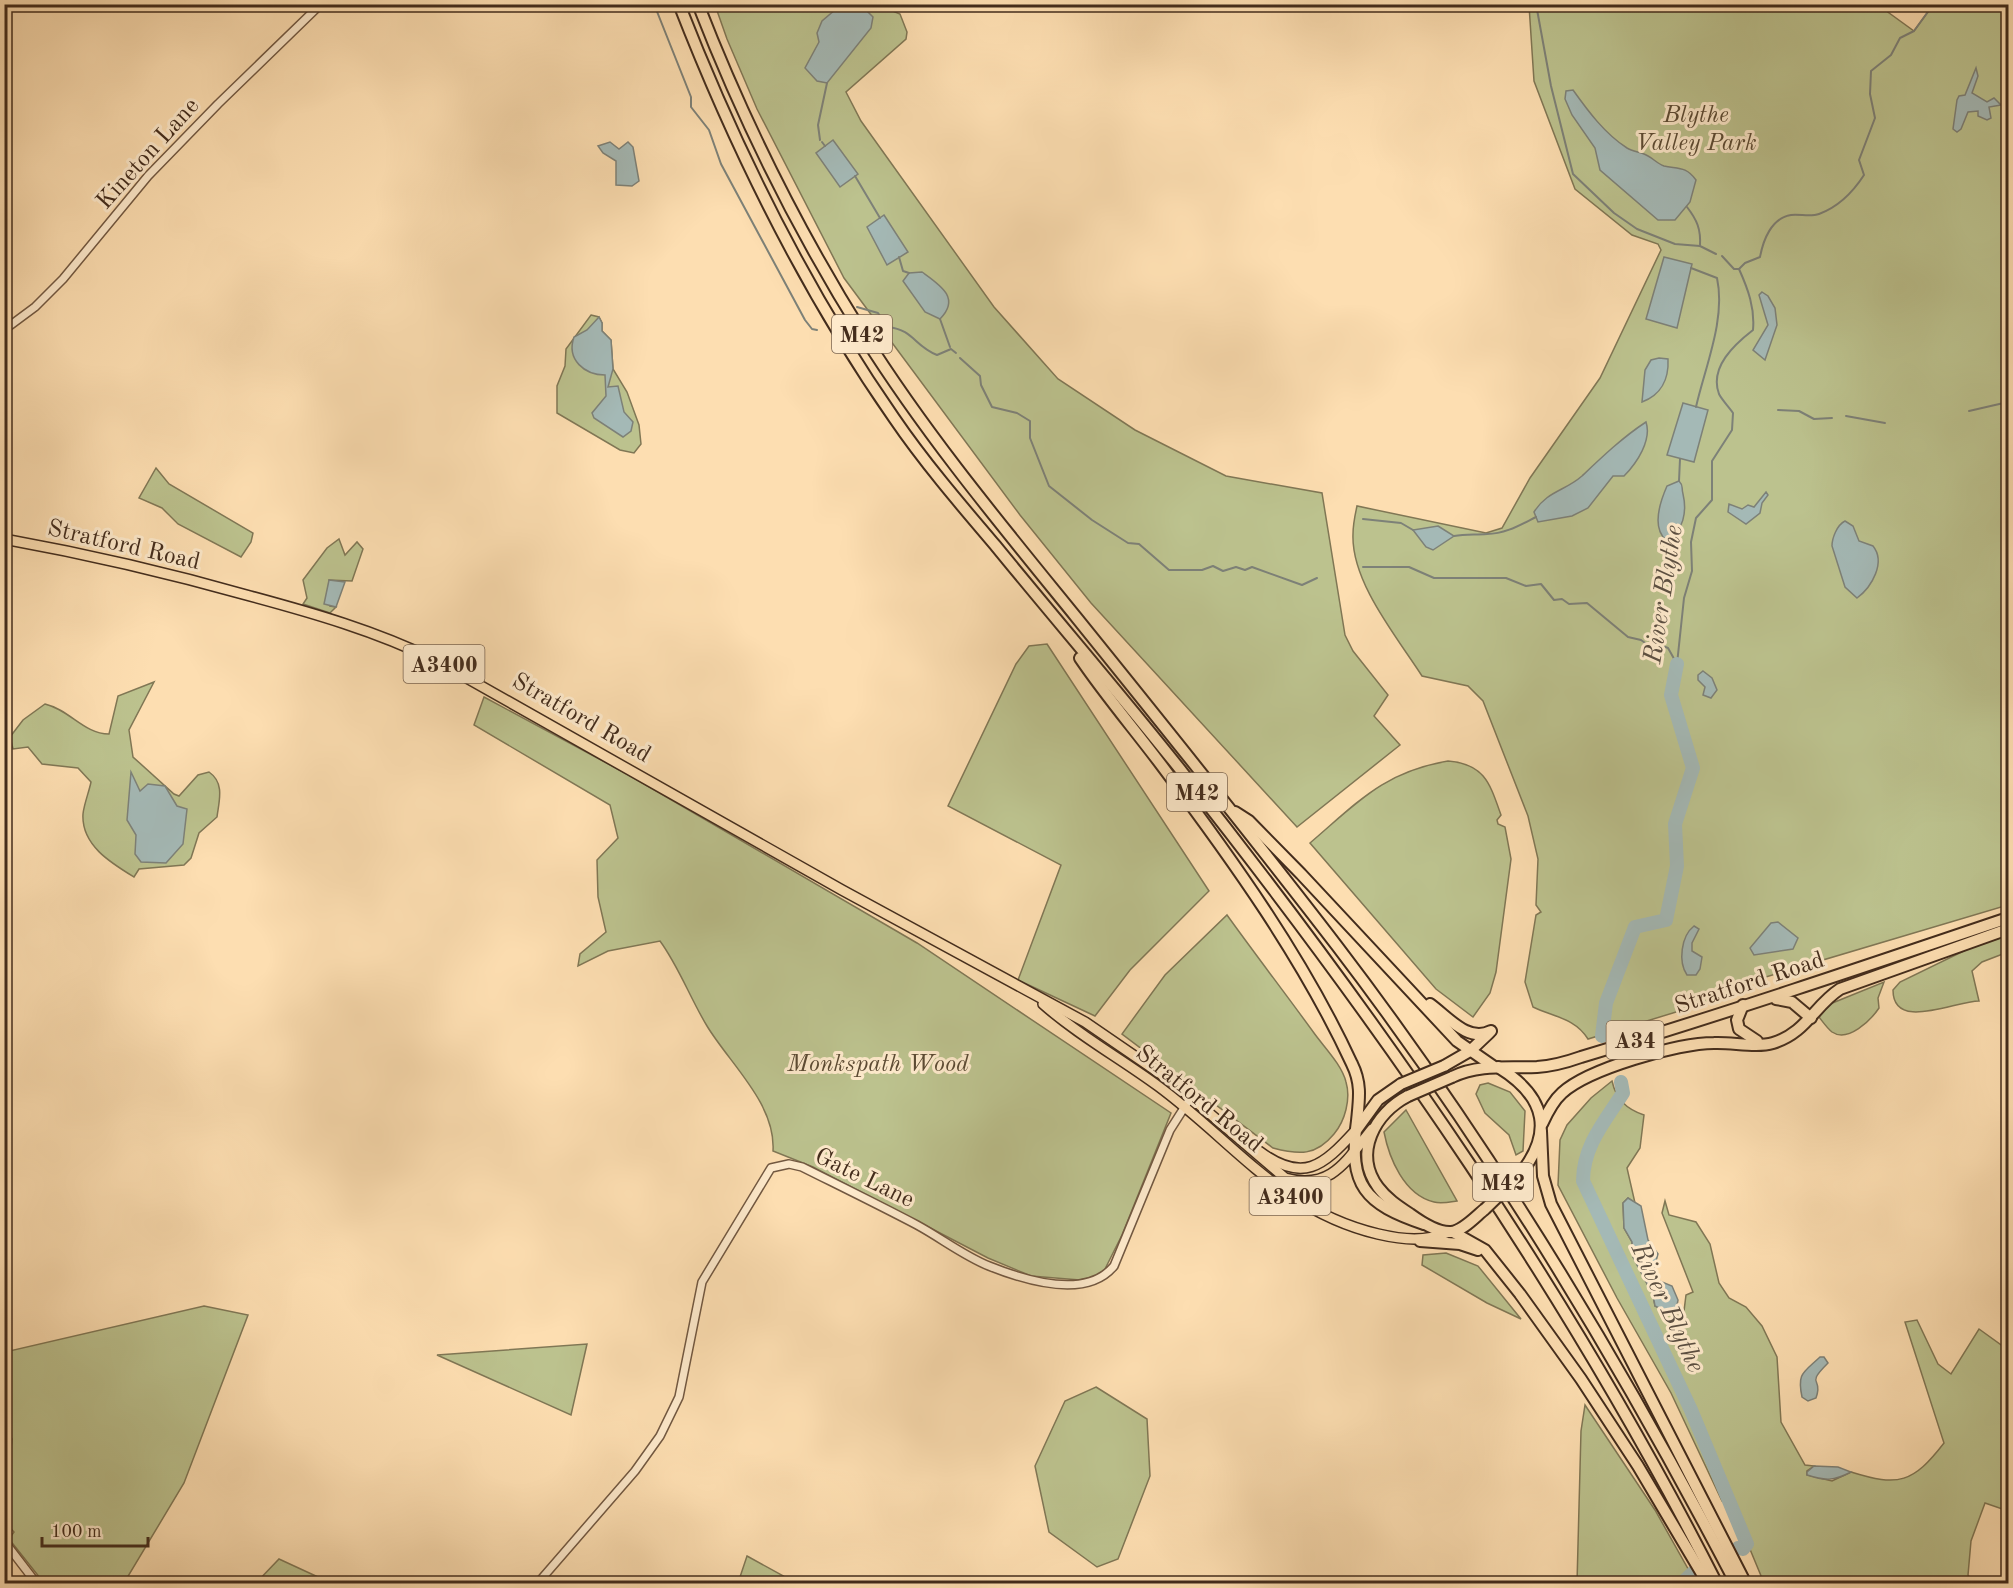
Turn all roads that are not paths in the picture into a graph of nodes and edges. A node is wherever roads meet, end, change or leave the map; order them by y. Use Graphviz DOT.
graph roads {
  1 [pos="321,4"];
  2 [pos="680,4"];
  3 [pos="698,4"];
  4 [pos="4,330"];
  5 [pos="4,539"];
  6 [pos="1039,599"];
  7 [pos="1229,808"];
  8 [pos="2008,918"];
  9 [pos="2008,929"];
  10 [pos="1409,988"];
  11 [pos="1035,997"];
  12 [pos="1769,998"];
  13 [pos="1743,1005"];
  14 [pos="1811,1018"];
  15 [pos="1763,1044"];
  16 [pos="1470,1051"];
  17 [pos="1495,1066"];
  18 [pos="1191,1097"];
  19 [pos="1184,1106"];
  20 [pos="1226,1126"];
  21 [pos="1542,1127"];
  22 [pos="1373,1128"];
  23 [pos="1355,1131"];
  24 [pos="1354,1152"];
  25 [pos="1424,1224"];
  26 [pos="1451,1232"];
  27 [pos="1420,1240"];
  28 [pos="1492,1257"];
  29 [pos="4,1541"];
  30 [pos="37,1584"];
  31 [pos="537,1584"];
  32 [pos="1708,1584"];
  33 [pos="1717,1584"];
  34 [pos="1736,1584"];
  35 [pos="1746,1584"];
  1 -- 4 [label="street, Kineton Lane"];
  2 -- 6 [label="highway, M42"];
  3 -- 7 [label="highway, M42"];
  5 -- 11 [label="main road, Stratford Road / A3400"];
  6 -- 23 [label="highway"];
  6 -- 33 [label="highway, M42"];
  7 -- 10 [label="highway"];
  7 -- 34 [label="highway, M42"];
  8 -- 12 [label="highway, Stratford Road / A34"];
  9 -- 14 [label="highway, Stratford Road / A34"];
  10 -- 16 [label="highway"];
  10 -- 16 [label="highway"];
  11 -- 18 [label="main road, Stratford Road / A3400"];
  11 -- 19 [label="main road, Stratford Road / A3400"];
  12 -- 13 [label="highway, Stratford Road / A34"];
  12 -- 14 [label="highway"];
  13 -- 15 [label="highway"];
  13 -- 17 [label="highway, Stratford Road / A34"];
  14 -- 15 [label="highway, Stratford Road / A34"];
  15 -- 21 [label="highway, Stratford Road / A34"];
  16 -- 17 [label="highway"];
  16 -- 23 [label="highway, bridge"];
  17 -- 21 [label="highway"];
  17 -- 22 [label="highway, A34, bridge"];
  18 -- 19 [label="street, Gate Lane"];
  18 -- 20 [label="main road, Stratford Road / A3400"];
  19 -- 27 [label="main road, Stratford Road / A3400"];
  19 -- 31 [label="street, Gate Lane"];
  20 -- 23 [label="main road"];
  20 -- 24 [label="main road, Stratford Road / A3400"];
  21 -- 26 [label="highway, A34, bridge"];
  21 -- 35 [label="highway"];
  22 -- 24 [label="main road, Stratford Road / A3400"];
  22 -- 25 [label="highway"];
  23 -- 24 [label="highway"];
  24 -- 25 [label="highway"];
  25 -- 26 [label="highway"];
  26 -- 27 [label="main road, Stratford Road"];
  26 -- 28 [label="highway"];
  27 -- 28 [label="highway"];
  28 -- 32 [label="highway"];
  29 -- 30 [label="street"];
}
